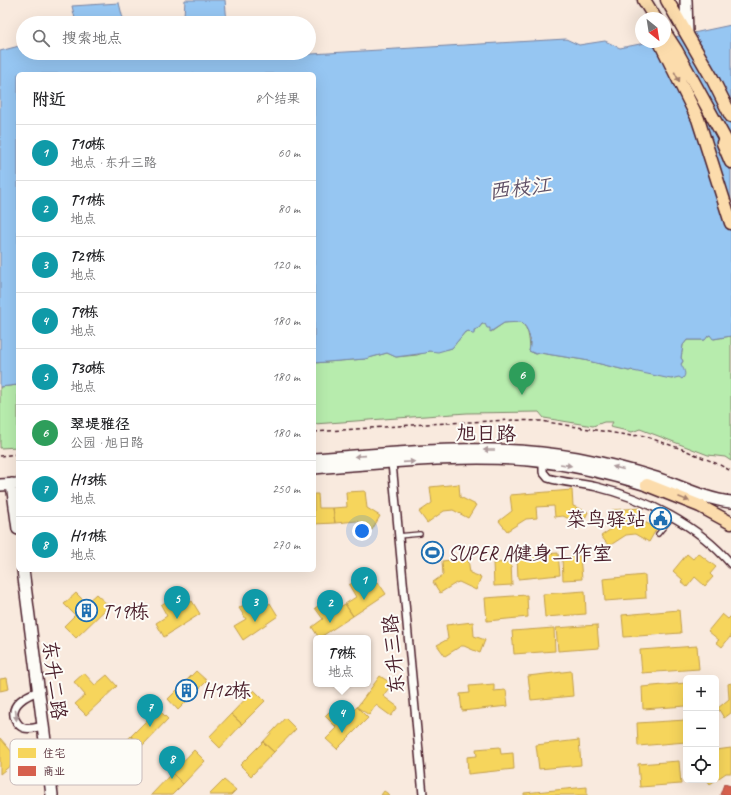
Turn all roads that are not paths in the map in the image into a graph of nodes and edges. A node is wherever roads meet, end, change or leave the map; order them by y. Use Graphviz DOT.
graph roads {
  1 [pos="643,0"];
  2 [pos="667,0"];
  3 [pos="686,0"];
  4 [pos="647,12"];
  5 [pos="651,12"];
  6 [pos="687,35"];
  7 [pos="671,43"];
  8 [pos="663,48"];
  9 [pos="731,116"];
  10 [pos="719,126"];
  11 [pos="731,150"];
  12 [pos="731,162"];
  13 [pos="731,223"];
  14 [pos="316,459"];
  15 [pos="543,462"];
  16 [pos="392,463"];
  17 [pos="316,468"];
  18 [pos="651,482"];
  19 [pos="15,484"];
  20 [pos="0,485"];
  21 [pos="16,499"];
  22 [pos="731,502"];
  23 [pos="672,517"];
  24 [pos="731,523"];
  25 [pos="420,534"];
  26 [pos="658,534"];
  27 [pos="398,536"];
  28 [pos="731,564"];
  29 [pos="23,572"];
  30 [pos="39,692"];
  31 [pos="43,726"];
  32 [pos="45,739"];
  33 [pos="51,785"];
  34 [pos="52,795"];
  35 [pos="423,795"];
  1 -- 4 [label="main road"];
  1 -- 5 [label="main road"];
  2 -- 6 [label="main road"];
  3 -- 6 [label="main road"];
  6 -- 9 [label="main road"];
  7 -- 10 [label="main road"];
  8 -- 13 [label="main road, one-way"];
  10 -- 11 [label="main road"];
  10 -- 12 [label="main road"];
  18 -- 14 [label="main road, 旭日路, one-way"];
  16 -- 15 [label="main road, 旭日路, one-way"];
  15 -- 18 [label="main road, 旭日路, one-way"];
  15 -- 23 [label="street"];
  16 -- 17 [label="main road, 旭日路"];
  16 -- 27 [label="street, 东升三路"];
  18 -- 22 [label="main road"];
  18 -- 24 [label="main road, one-way"];
  19 -- 20 [label="main road"];
  19 -- 21 [label="main road"];
  23 -- 26 [label="lane"];
  23 -- 28 [label="street"];
  25 -- 27 [label="lane"];
  27 -- 35 [label="street, 东升三路"];
  29 -- 30 [label="main road, 东升二路"];
  30 -- 31 [label="main road, 东升二路"];
  30 -- 31 [label="street, one-way"];
  31 -- 32 [label="main road, 东升二路"];
  33 -- 34 [label="main road, 东升二路"];
}
